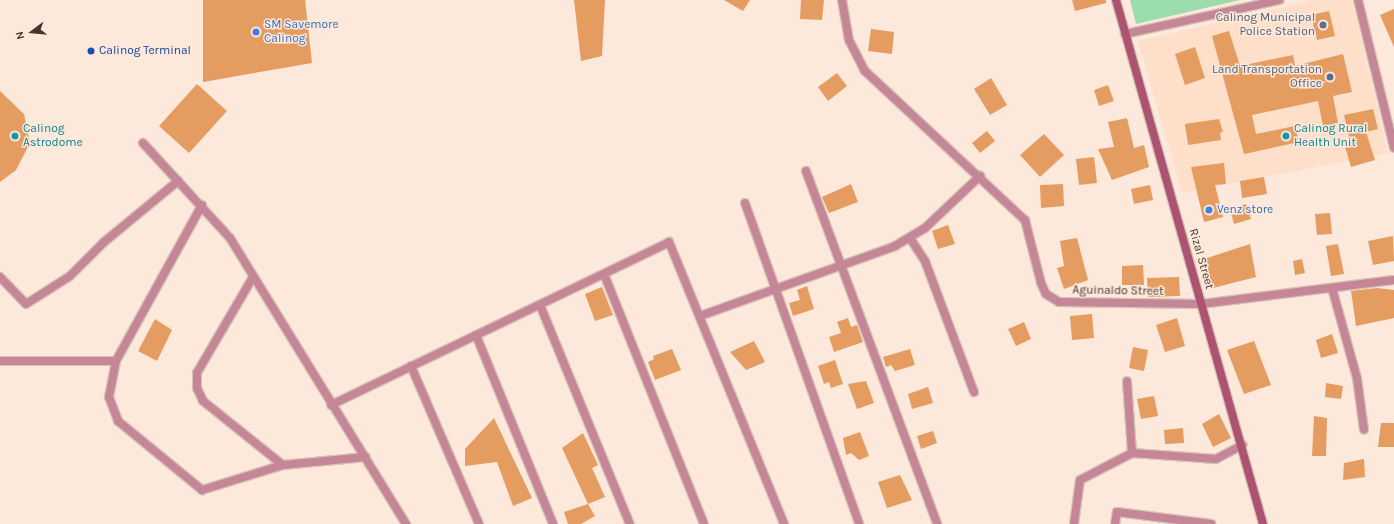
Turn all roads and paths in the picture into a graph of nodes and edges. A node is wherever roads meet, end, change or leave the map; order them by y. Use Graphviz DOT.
graph roads {
  1 [pos="842,0"];
  2 [pos="1116,0"];
  3 [pos="1279,0"];
  4 [pos="1358,0"];
  5 [pos="1125,34"];
  6 [pos="143,143"];
  7 [pos="1394,148"];
  8 [pos="806,171"];
  9 [pos="980,176"];
  10 [pos="178,181"];
  11 [pos="745,203"];
  12 [pos="202,205"];
  13 [pos="910,238"];
  14 [pos="842,266"];
  15 [pos="604,274"];
  16 [pos="0,277"];
  17 [pos="253,277"];
  18 [pos="1394,280"];
  19 [pos="1332,288"];
  20 [pos="776,290"];
  21 [pos="540,304"];
  22 [pos="1201,304"];
  23 [pos="700,316"];
  24 [pos="476,335"];
  25 [pos="116,361"];
  26 [pos="0,362"];
  27 [pos="411,366"];
  28 [pos="1127,381"];
  29 [pos="974,392"];
  30 [pos="331,405"];
  31 [pos="1364,430"];
  32 [pos="1242,446"];
  33 [pos="1132,453"];
  34 [pos="366,457"];
  35 [pos="283,465"];
  36 [pos="406,524"];
  37 [pos="479,524"];
  38 [pos="553,524"];
  39 [pos="630,524"];
  40 [pos="704,524"];
  41 [pos="784,524"];
  42 [pos="859,524"];
  43 [pos="938,524"];
  44 [pos="1074,524"];
  45 [pos="1116,524"];
  46 [pos="1211,524"];
  47 [pos="1262,524"];
  1 -- 9 [label="street, Aguinaldo Street"];
  2 -- 5 [label="street, Rizal Street"];
  3 -- 5 [label="street"];
  4 -- 7 [label="street"];
  5 -- 22 [label="street, Rizal Street"];
  6 -- 10 [label="street"];
  8 -- 14 [label="street"];
  9 -- 13 [label="street"];
  9 -- 22 [label="street, Aguinaldo Street"];
  10 -- 12 [label="street"];
  10 -- 16 [label="street"];
  11 -- 20 [label="street"];
  12 -- 17 [label="street"];
  12 -- 25 [label="street"];
  13 -- 14 [label="street"];
  13 -- 29 [label="street"];
  14 -- 20 [label="street"];
  14 -- 43 [label="street"];
  15 -- 21 [label="street"];
  15 -- 23 [label="street"];
  15 -- 40 [label="street"];
  17 -- 30 [label="street"];
  17 -- 35 [label="street"];
  18 -- 19 [label="street, Aguinaldo Street"];
  19 -- 22 [label="street, Aguinaldo Street"];
  19 -- 31 [label="street"];
  20 -- 23 [label="street"];
  20 -- 42 [label="street"];
  21 -- 24 [label="street"];
  21 -- 39 [label="street"];
  22 -- 32 [label="street, Rizal Street"];
  23 -- 41 [label="street"];
  24 -- 27 [label="street"];
  24 -- 38 [label="street"];
  25 -- 26 [label="street"];
  25 -- 35 [label="street"];
  27 -- 30 [label="street"];
  27 -- 37 [label="street"];
  28 -- 33 [label="street"];
  30 -- 34 [label="street"];
  32 -- 33 [label="street"];
  32 -- 47 [label="street, Rizal Street"];
  33 -- 44 [label="street"];
  34 -- 35 [label="street"];
  34 -- 36 [label="street"];
  45 -- 46 [label="street"];
}
